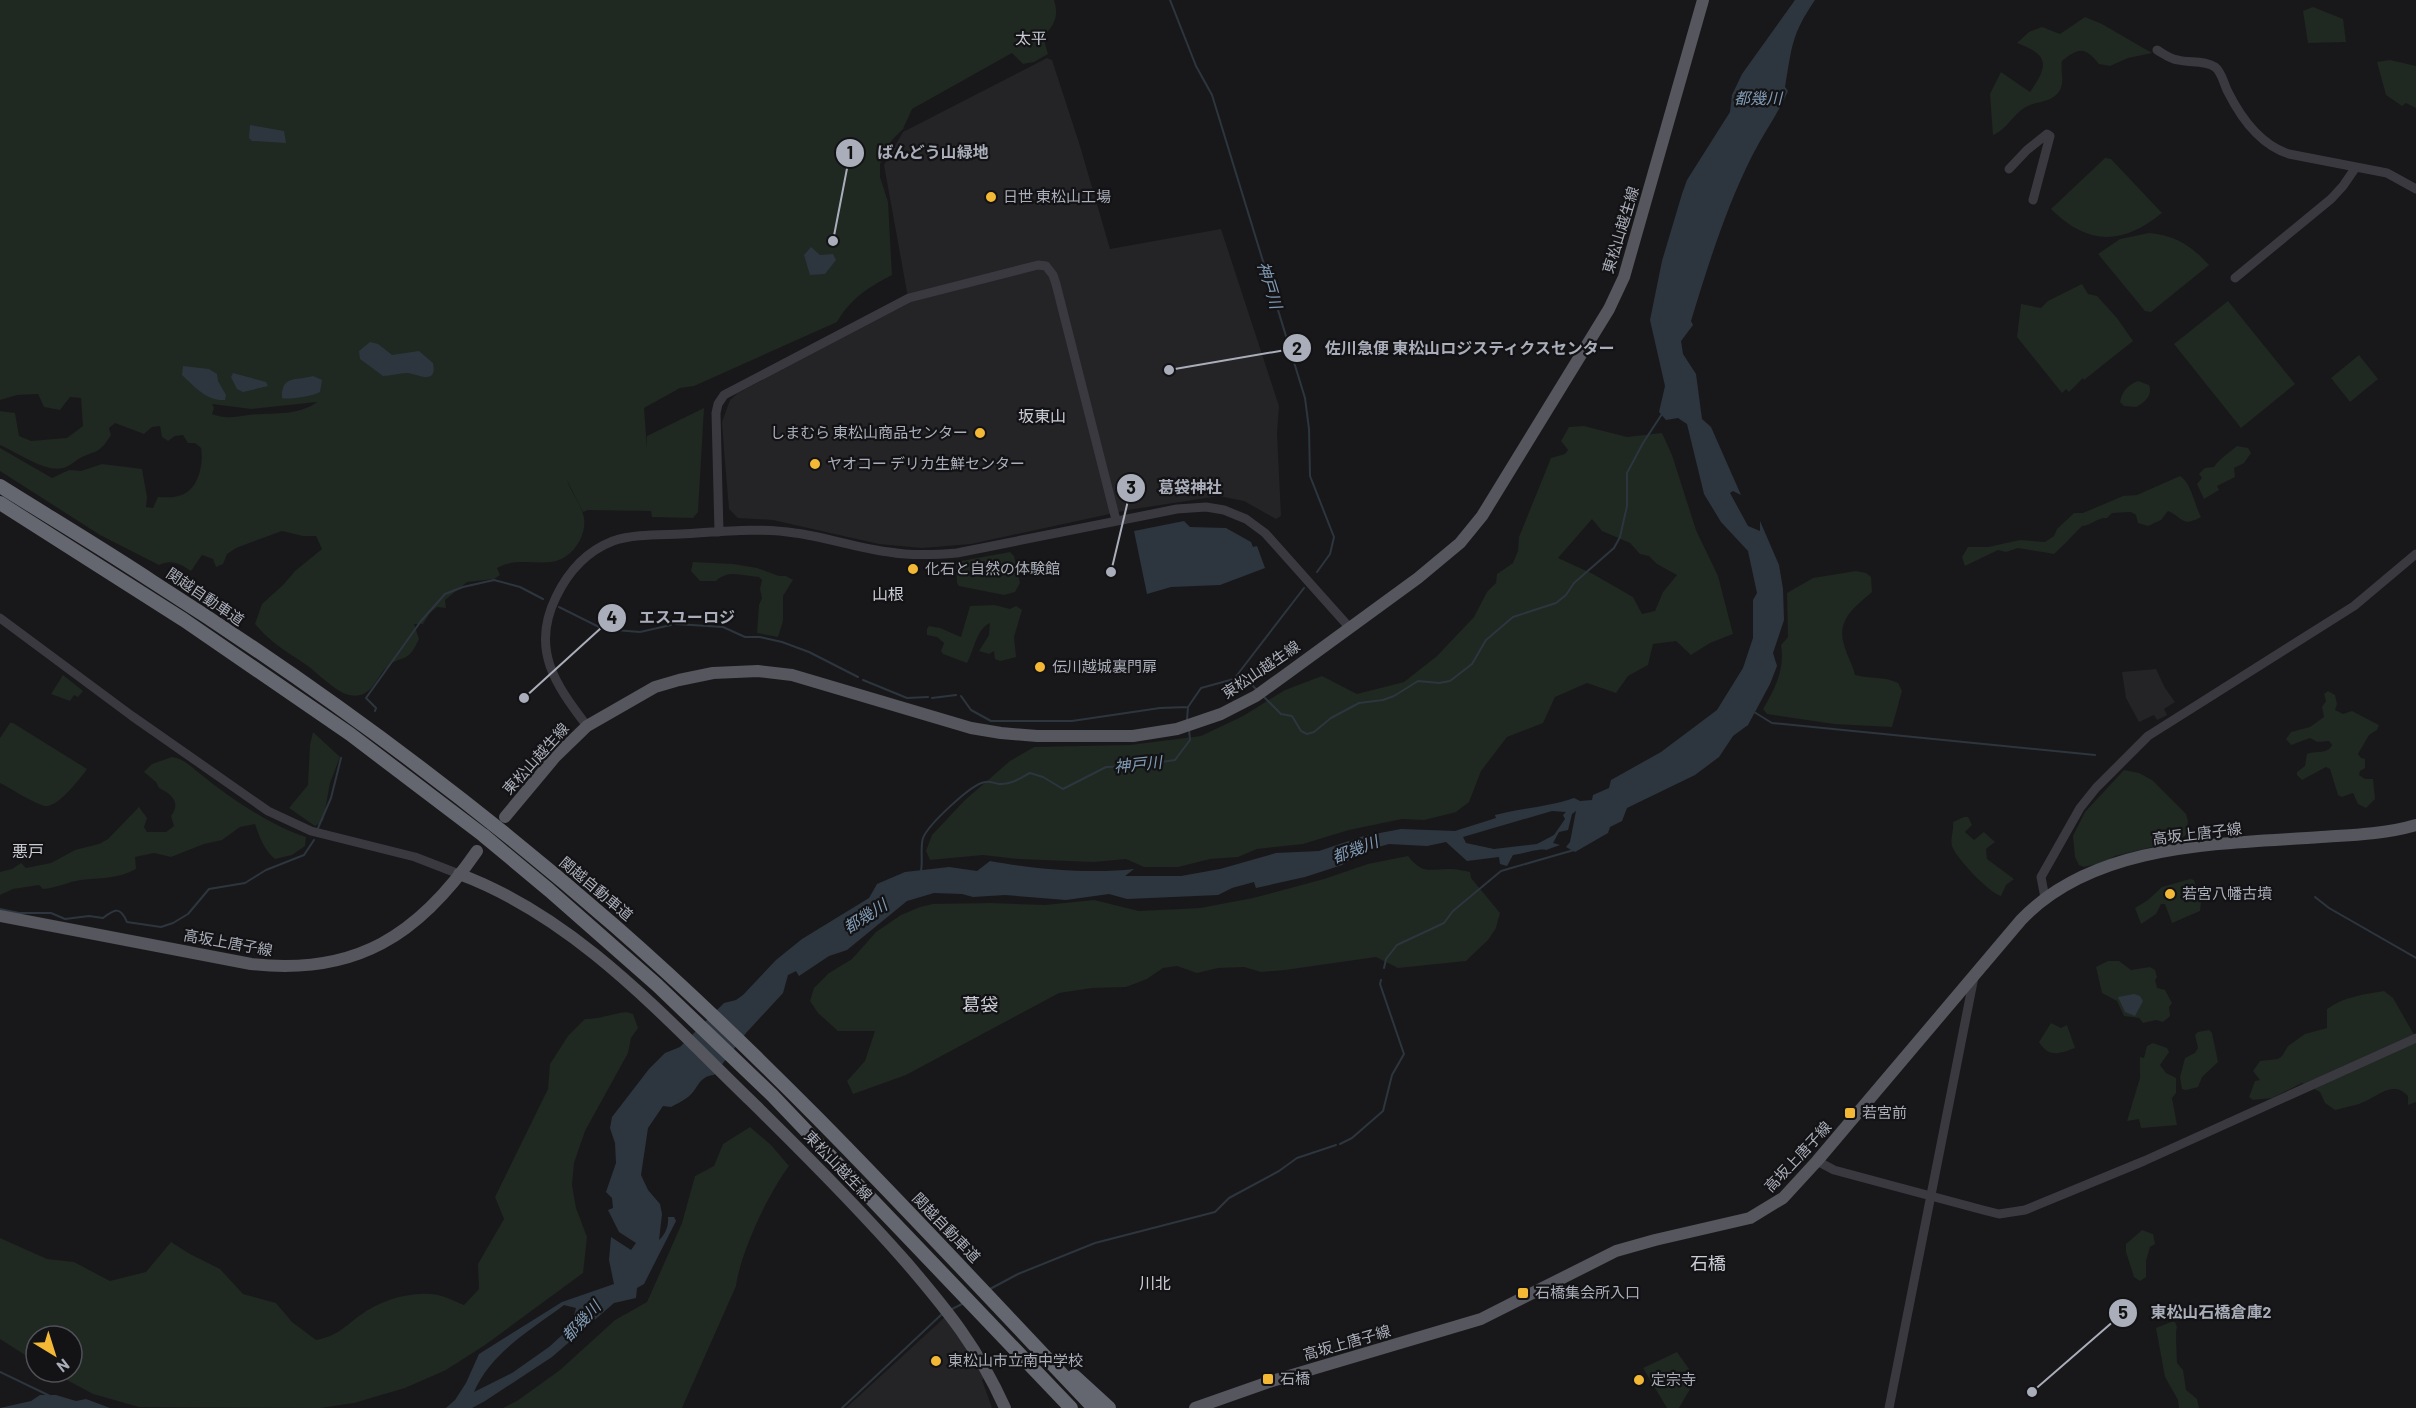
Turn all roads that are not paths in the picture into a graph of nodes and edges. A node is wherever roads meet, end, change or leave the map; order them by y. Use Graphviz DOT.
graph roads {
  1 [pos="1703,0"];
  2 [pos="2157,50"];
  3 [pos="2356,167"];
  4 [pos="2010,169"];
  5 [pos="2416,189"];
  6 [pos="2033,200"];
  7 [pos="2235,278"];
  8 [pos="0,486"];
  9 [pos="0,503"];
  10 [pos="1116,520"];
  11 [pos="719,532"];
  12 [pos="2416,554"];
  13 [pos="0,618"];
  14 [pos="1349,627"];
  15 [pos="587,726"];
  16 [pos="505,817"];
  17 [pos="2416,825"];
  18 [pos="477,851"];
  19 [pos="459,874"];
  20 [pos="2045,898"];
  21 [pos="0,916"];
  22 [pos="1974,977"];
  23 [pos="2416,1038"];
  24 [pos="1817,1161"];
  25 [pos="1930,1197"];
  26 [pos="1010,1318"];
  27 [pos="1048,1384"];
  28 [pos="1005,1408"];
  29 [pos="1066,1408"];
  30 [pos="1071,1408"];
  31 [pos="1094,1408"];
  32 [pos="1109,1408"];
  33 [pos="1195,1408"];
  34 [pos="1889,1408"];
  1 -- 14 [label="main road, 東松山越生線"];
  2 -- 3 [label="street"];
  3 -- 5 [label="street"];
  3 -- 7 [label="street"];
  4 -- 6 [label="street"];
  8 -- 26 [label="highway, 関越自動車道"];
  9 -- 27 [label="highway, 関越自動車道"];
  10 -- 11 [label="street"];
  10 -- 11 [label="street"];
  10 -- 14 [label="street"];
  11 -- 15 [label="street"];
  12 -- 20 [label="street"];
  13 -- 19 [label="street"];
  14 -- 15 [label="main road, 東松山越生線"];
  15 -- 16 [label="main road, 東松山越生線"];
  17 -- 20 [label="main road, 高坂上唐子線"];
  18 -- 19 [label="main road"];
  19 -- 21 [label="main road, 高坂上唐子線"];
  19 -- 28 [label="main road, 東松山越生線"];
  20 -- 22 [label="main road, 高坂上唐子線"];
  22 -- 24 [label="main road, 高坂上唐子線"];
  22 -- 25 [label="street"];
  23 -- 25 [label="street"];
  24 -- 25 [label="street"];
  24 -- 33 [label="main road, 高坂上唐子線"];
  25 -- 34 [label="street"];
  26 -- 31 [label="highway, 関越自動車道"];
  26 -- 32 [label="highway"];
  27 -- 29 [label="highway"];
  27 -- 30 [label="highway, 関越自動車道"];
}
